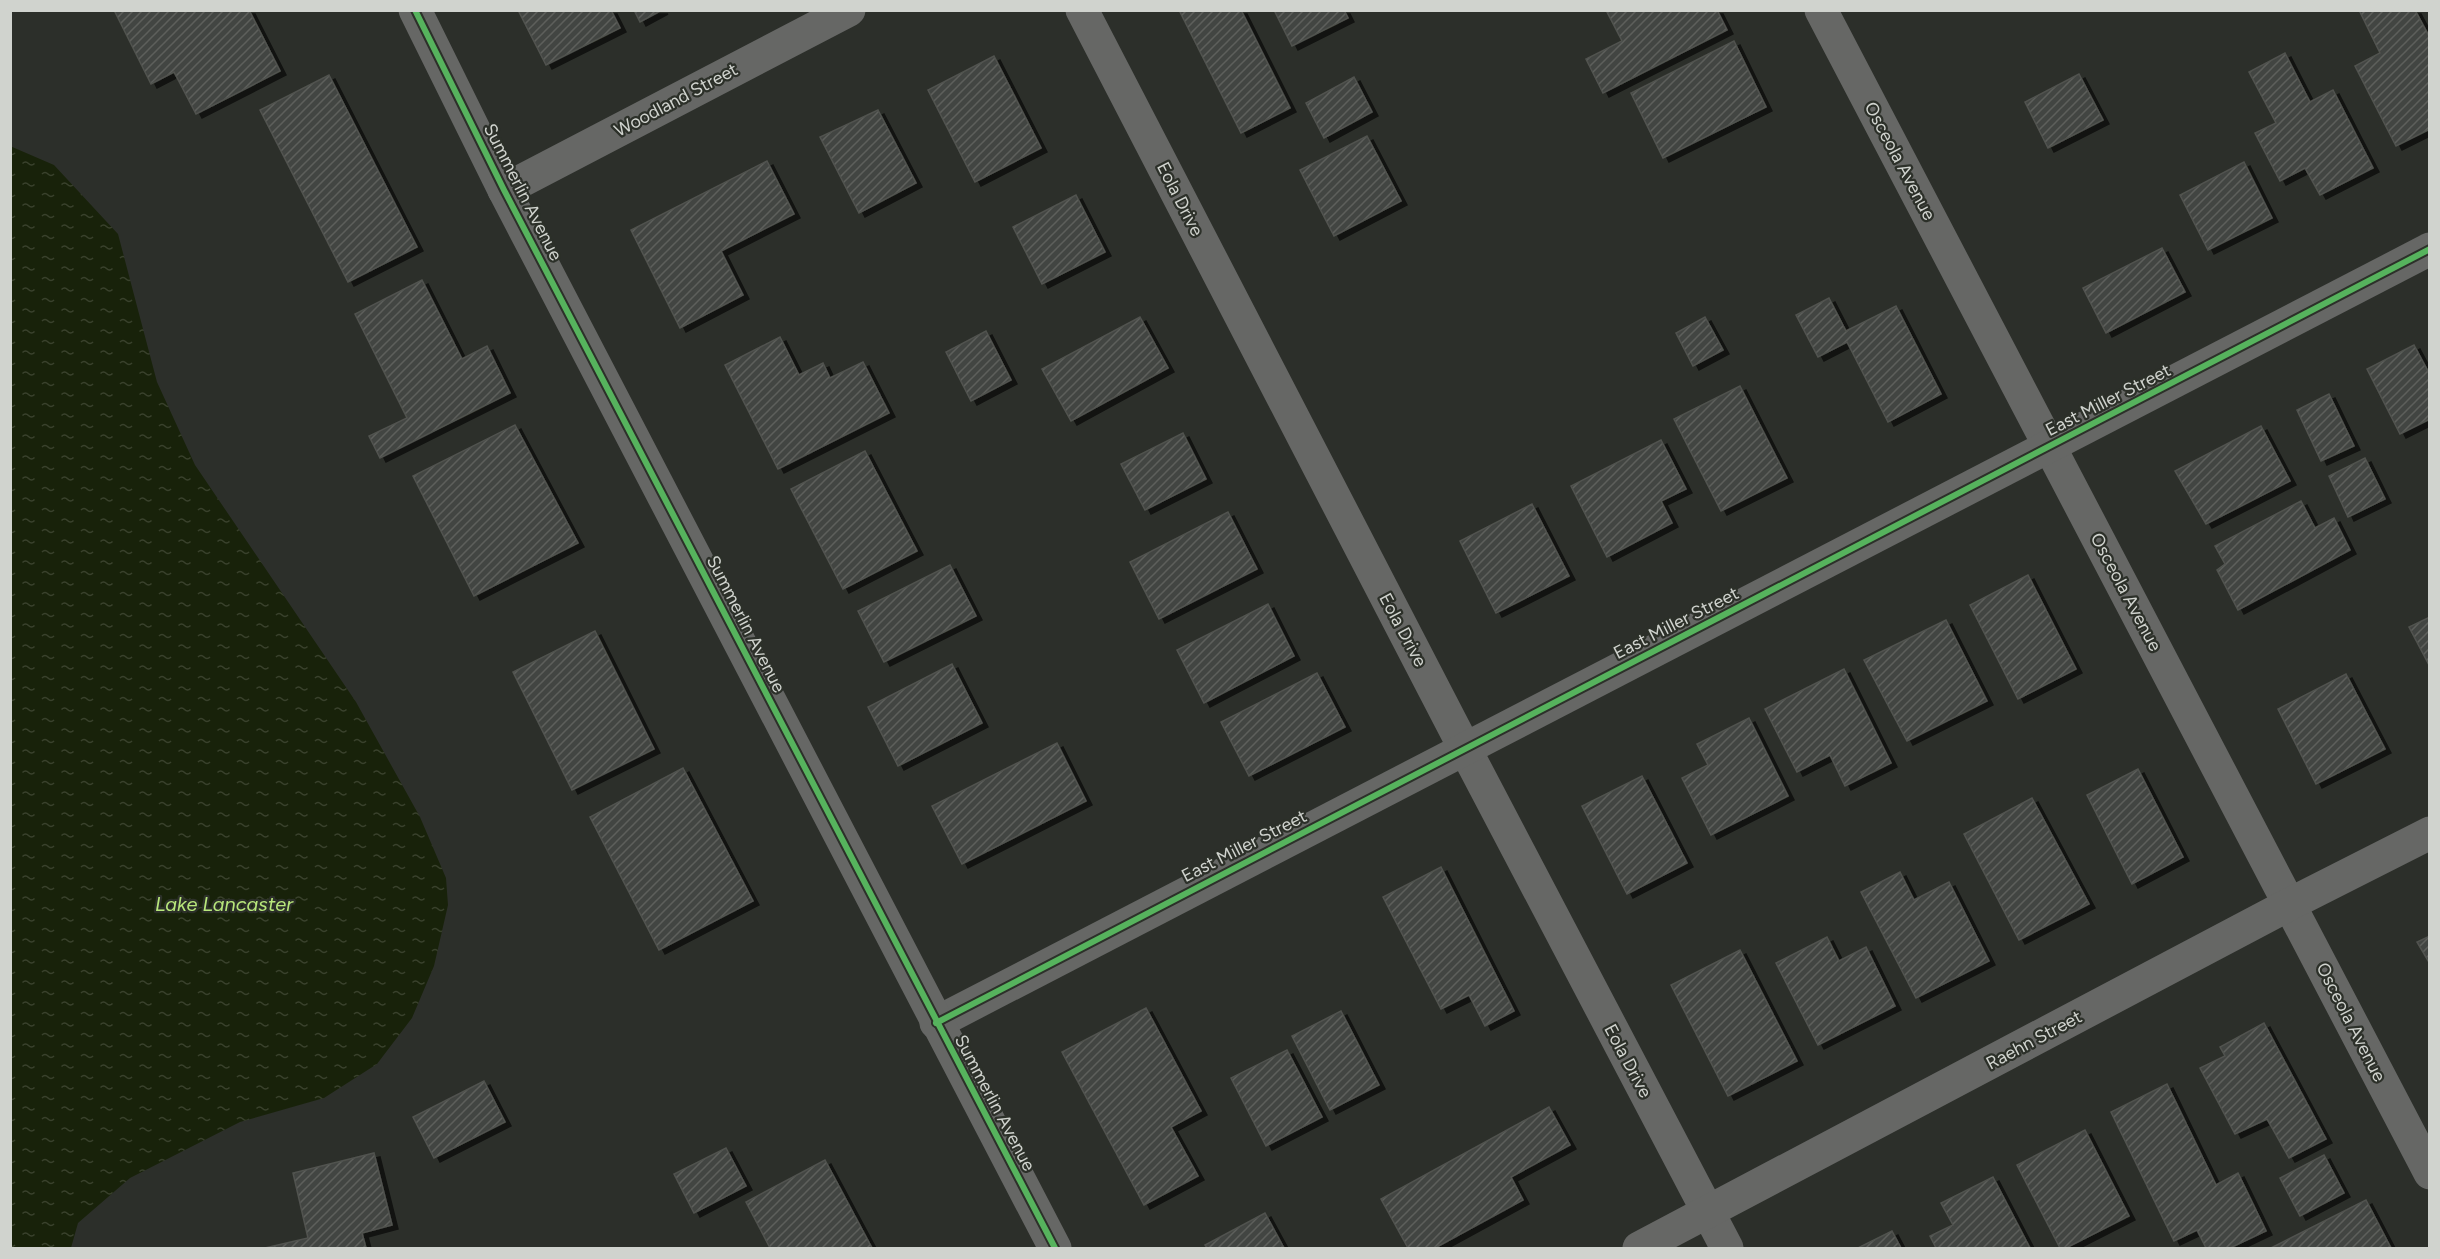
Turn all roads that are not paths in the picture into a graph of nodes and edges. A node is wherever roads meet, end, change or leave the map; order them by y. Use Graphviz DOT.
graph roads {
  1 [pos="415,10"];
  2 [pos="849,10"];
  3 [pos="1083,10"];
  4 [pos="1821,10"];
  5 [pos="504,190"];
  6 [pos="2430,249"];
  7 [pos="2049,447"];
  8 [pos="1465,750"];
  9 [pos="2430,833"];
  10 [pos="2290,904"];
  11 [pos="936,1023"];
  12 [pos="2430,1173"];
  13 [pos="1708,1213"];
  14 [pos="1054,1248"];
  15 [pos="1639,1248"];
  16 [pos="1727,1248"];
  1 -- 5 [label="street, Summerlin Avenue"];
  2 -- 5 [label="street, Woodland Street"];
  3 -- 8 [label="street, Eola Drive"];
  4 -- 7 [label="street, Osceola Avenue"];
  5 -- 11 [label="street, Summerlin Avenue"];
  6 -- 7 [label="street, East Miller Street"];
  7 -- 8 [label="street, East Miller Street"];
  7 -- 10 [label="street, Osceola Avenue"];
  8 -- 11 [label="street, East Miller Street"];
  8 -- 13 [label="street, Eola Drive"];
  9 -- 10 [label="street, Raehn Street"];
  10 -- 12 [label="street, Osceola Avenue"];
  10 -- 13 [label="street, Raehn Street"];
  11 -- 14 [label="street, Summerlin Avenue"];
  13 -- 15 [label="street, Raehn Street"];
  13 -- 16 [label="street, Eola Drive"];
}
